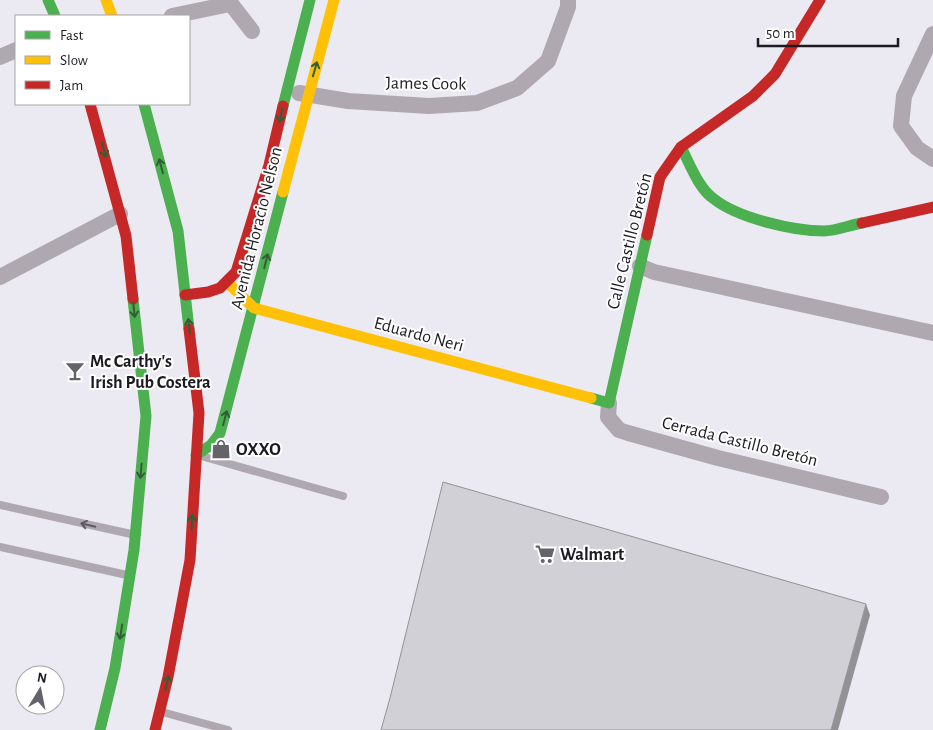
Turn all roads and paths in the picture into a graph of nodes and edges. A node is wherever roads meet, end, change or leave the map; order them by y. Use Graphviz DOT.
graph roads {
  1 [pos="48,0"];
  2 [pos="106,0"];
  3 [pos="310,0"];
  4 [pos="334,0"];
  5 [pos="568,0"];
  6 [pos="820,0"];
  7 [pos="229,2"];
  8 [pos="55,15"];
  9 [pos="112,15"];
  10 [pos="176,15"];
  11 [pos="252,31"];
  12 [pos="933,34"];
  13 [pos="15,50"];
  14 [pos="0,57"];
  15 [pos="286,91"];
  16 [pos="308,94"];
  17 [pos="90,105"];
  18 [pos="144,105"];
  19 [pos="681,147"];
  20 [pos="933,159"];
  21 [pos="933,207"];
  22 [pos="120,214"];
  23 [pos="640,266"];
  24 [pos="0,277"];
  25 [pos="229,284"];
  26 [pos="186,295"];
  27 [pos="254,308"];
  28 [pos="933,333"];
  29 [pos="609,403"];
  30 [pos="196,455"];
  31 [pos="343,496"];
  32 [pos="881,496"];
  33 [pos="0,505"];
  34 [pos="136,535"];
  35 [pos="0,547"];
  36 [pos="130,576"];
  37 [pos="160,712"];
  38 [pos="100,730"];
  39 [pos="155,730"];
  40 [pos="228,730"];
  1 -- 8 [label="main road"];
  2 -- 9 [label="main road"];
  3 -- 15 [label="main road, Avenida Horacio Nelson"];
  16 -- 4 [label="main road, Avenida Horacio Nelson, one-way"];
  5 -- 16 [label="street, James Cook"];
  6 -- 19 [label="main road, Calle Castillo Bretón"];
  7 -- 10 [label="street"];
  7 -- 11 [label="street"];
  12 -- 20 [label="street"];
  13 -- 14 [label="street"];
  15 -- 16 [label="street, James Cook"];
  15 -- 25 [label="main road, Avenida Horacio Nelson, one-way"];
  27 -- 16 [label="main road, Avenida Horacio Nelson, one-way"];
  17 -- 22 [label="main road, one-way"];
  26 -- 18 [label="main road, one-way"];
  19 -- 21 [label="main road"];
  19 -- 23 [label="main road, Calle Castillo Bretón"];
  22 -- 24 [label="street"];
  22 -- 34 [label="main road, one-way"];
  23 -- 28 [label="street"];
  23 -- 29 [label="main road, Calle Castillo Bretón"];
  25 -- 26 [label="main road, Avenida Horacio Nelson"];
  25 -- 27 [label="main road, Eduardo Neri"];
  30 -- 26 [label="main road, one-way"];
  27 -- 29 [label="main road, Eduardo Neri"];
  30 -- 27 [label="main road, Avenida Horacio Nelson, one-way"];
  29 -- 32 [label="street, Cerrada Castillo Bretón"];
  30 -- 31 [label="lane"];
  37 -- 30 [label="main road, one-way"];
  34 -- 33 [label="lane, one-way"];
  34 -- 36 [label="main road"];
  35 -- 36 [label="lane"];
  36 -- 38 [label="main road, one-way"];
  37 -- 39 [label="main road"];
  37 -- 40 [label="lane"];
}
